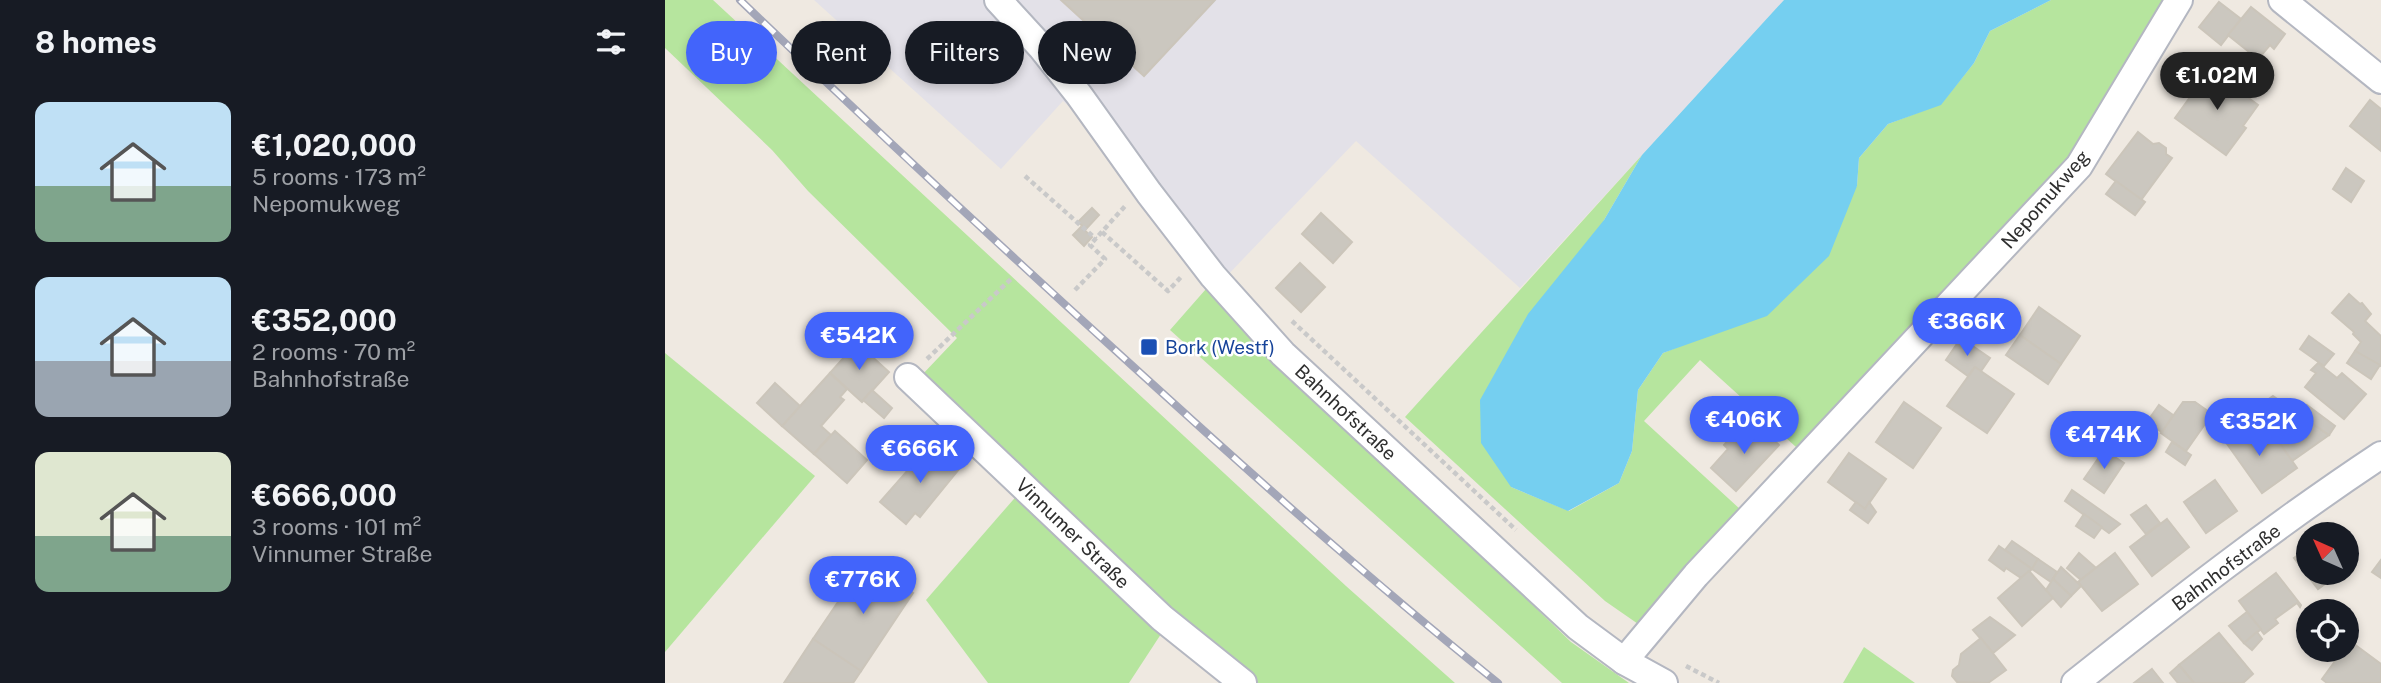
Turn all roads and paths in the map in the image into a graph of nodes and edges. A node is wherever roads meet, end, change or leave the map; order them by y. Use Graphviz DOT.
graph roads {
  1 [pos="998,0"];
  2 [pos="2179,0"];
  3 [pos="2282,0"];
  4 [pos="2381,80"];
  5 [pos="1025,176"];
  6 [pos="1144,186"];
  7 [pos="1102,232"];
  8 [pos="1096,239"];
  9 [pos="1199,257"];
  10 [pos="1012,278"];
  11 [pos="1075,290"];
  12 [pos="1284,314"];
  13 [pos="908,377"];
  14 [pos="2381,455"];
  15 [pos="1524,538"];
  16 [pos="1624,661"];
  17 [pos="1670,672"];
  18 [pos="1243,683"];
  19 [pos="1719,683"];
  20 [pos="2075,683"];
  1 -- 6 [label="street, Bahnhofstraße"];
  2 -- 16 [label="street, Nepomukweg"];
  3 -- 4 [label="street"];
  5 -- 8 [label="path"];
  6 -- 7 [label="path"];
  6 -- 9 [label="street, Bahnhofstraße"];
  7 -- 8 [label="path"];
  7 -- 9 [label="path"];
  8 -- 11 [label="path"];
  9 -- 16 [label="street, Bahnhofstraße"];
  10 -- 13 [label="path"];
  12 -- 15 [label="path"];
  13 -- 18 [label="street, Vinnumer Straße"];
  14 -- 20 [label="street, Bahnhofstraße"];
  16 -- 17 [label="street, Bahnhofstraße"];
  17 -- 19 [label="path"];
}
